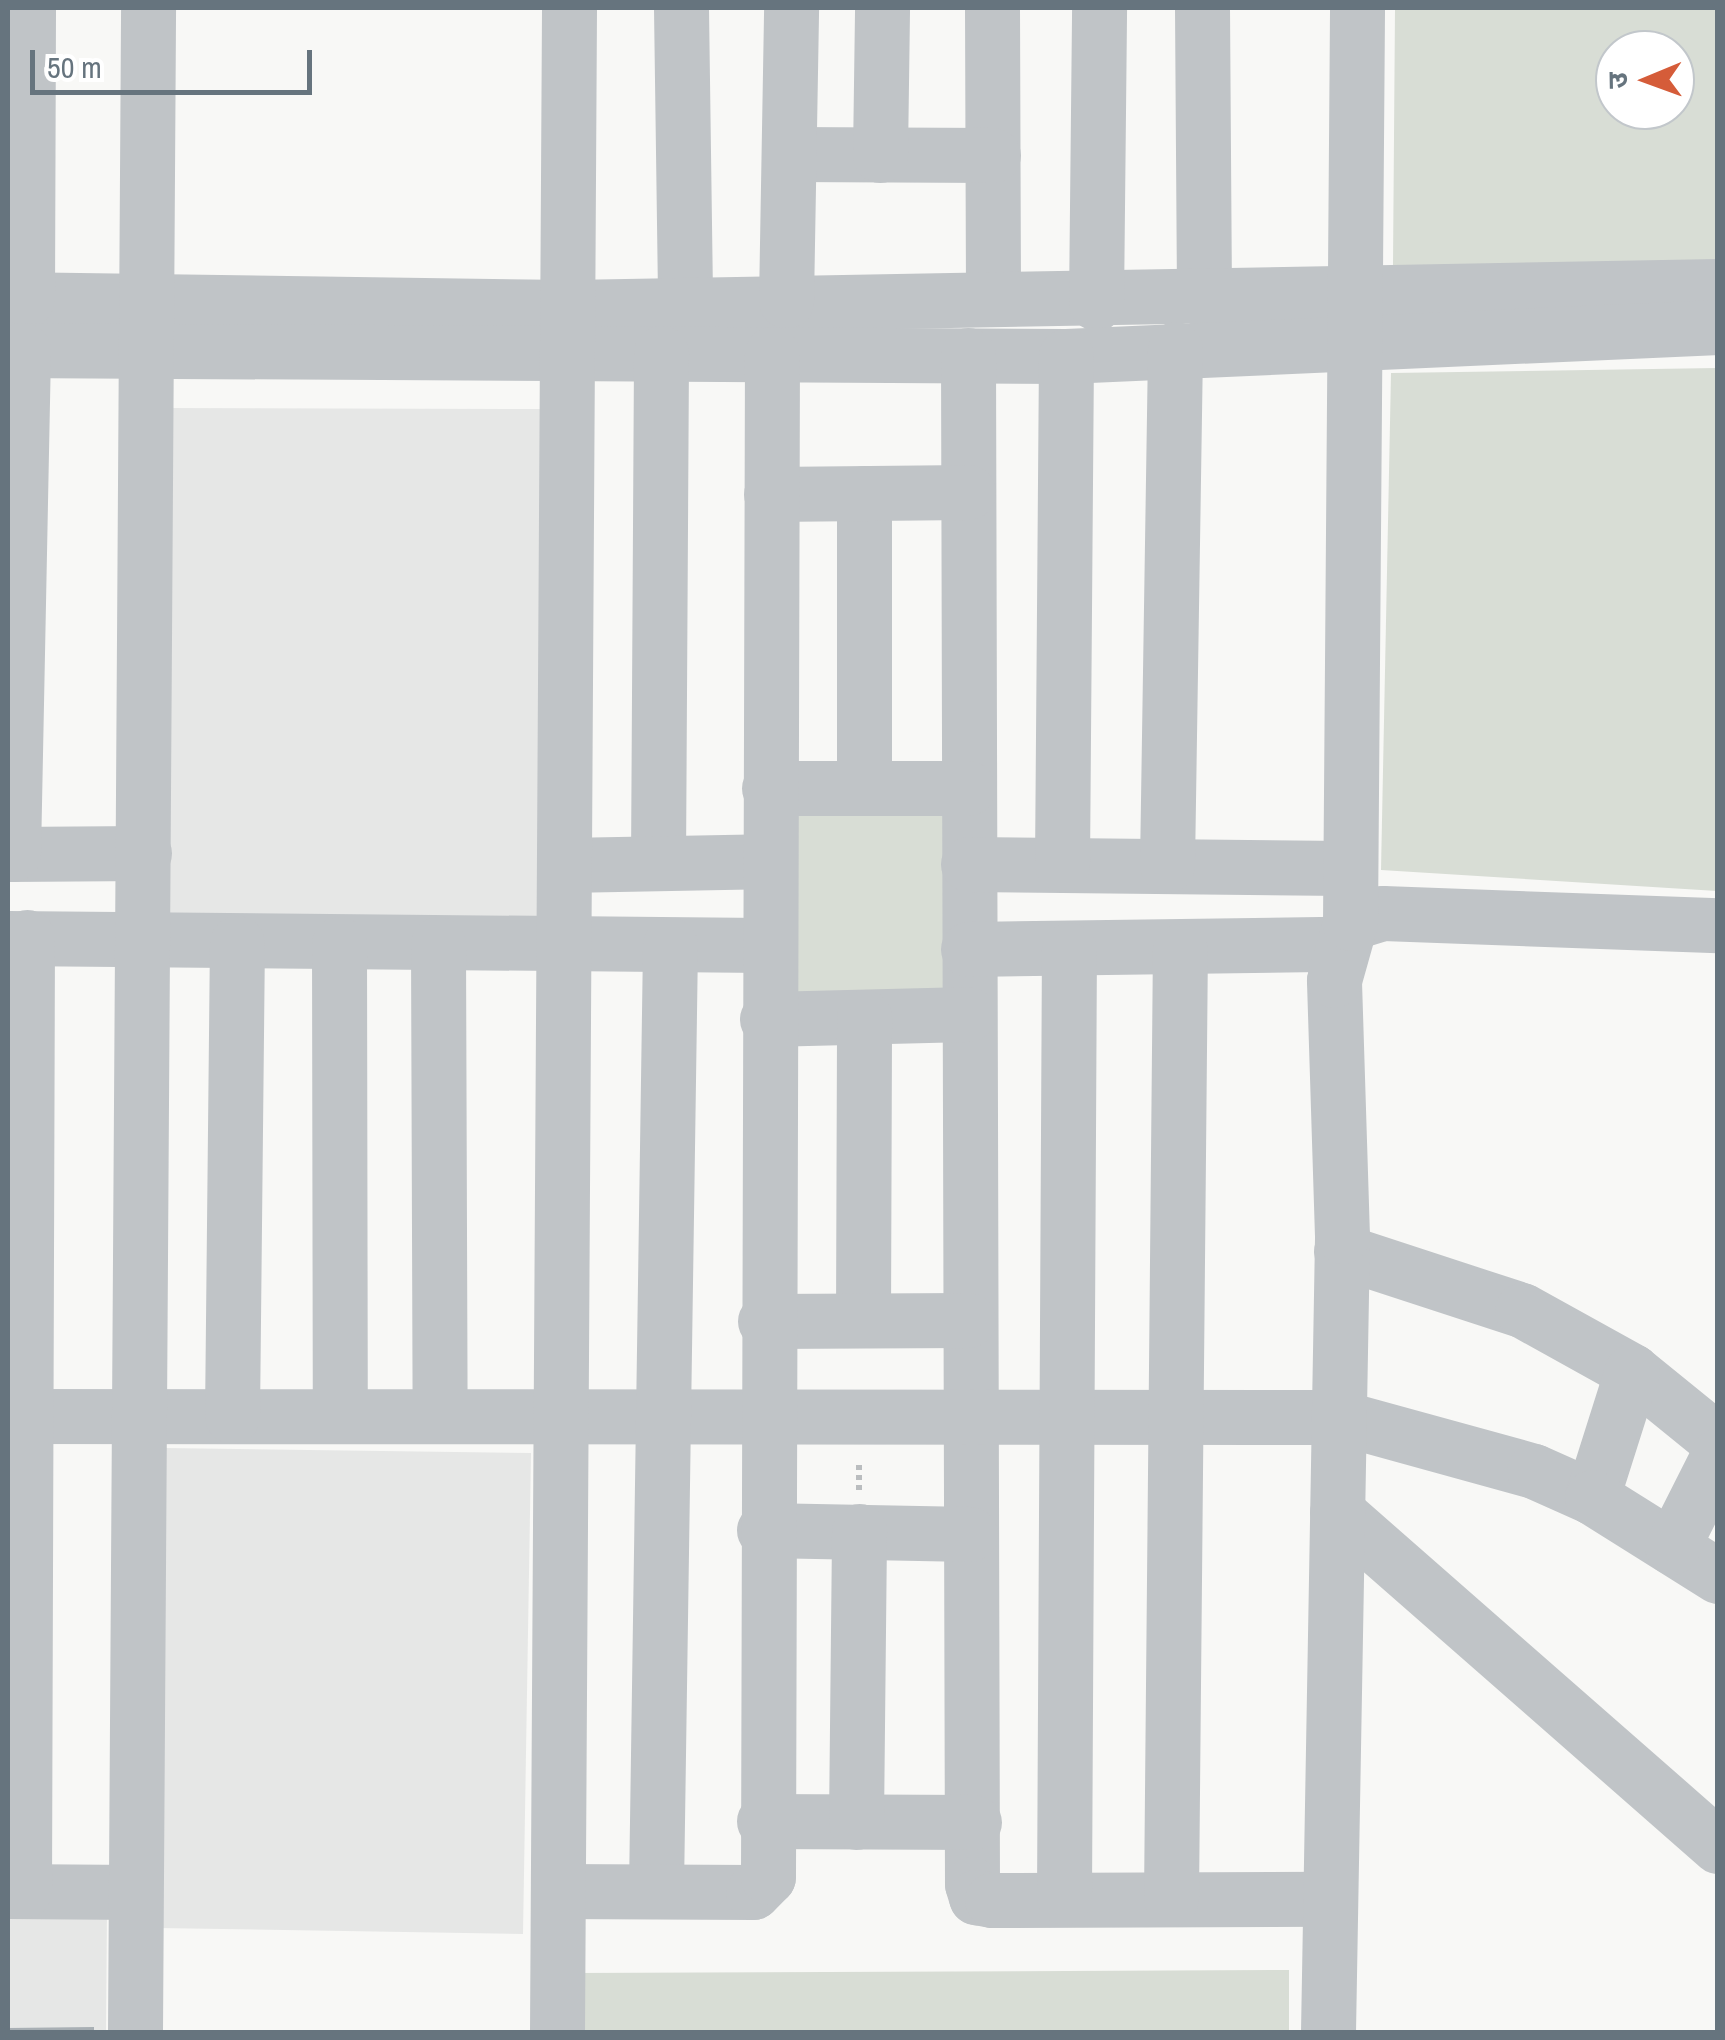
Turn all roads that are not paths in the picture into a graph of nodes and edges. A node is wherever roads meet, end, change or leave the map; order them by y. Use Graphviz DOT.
graph roads {
  1 [pos="28,8"];
  2 [pos="148,8"];
  3 [pos="570,8"];
  4 [pos="681,8"];
  5 [pos="791,8"];
  6 [pos="882,8"];
  7 [pos="992,8"];
  8 [pos="1099,8"];
  9 [pos="1202,8"];
  10 [pos="1357,8"];
  11 [pos="790,154"];
  12 [pos="880,155"];
  13 [pos="993,155"];
  14 [pos="1718,286"];
  15 [pos="993,298"];
  16 [pos="1204,300"];
  17 [pos="786,301"];
  18 [pos="1096,303"];
  19 [pos="685,304"];
  20 [pos="1354,318"];
  21 [pos="16,325"];
  22 [pos="149,325"];
  23 [pos="1718,327"];
  24 [pos="570,330"];
  25 [pos="1176,349"];
  26 [pos="662,353"];
  27 [pos="772,354"];
  28 [pos="968,355"];
  29 [pos="1066,356"];
  30 [pos="968,492"];
  31 [pos="864,493"];
  32 [pos="771,494"];
  33 [pos="768,788"];
  34 [pos="864,788"];
  35 [pos="968,788"];
  36 [pos="144,853"];
  37 [pos="10,854"];
  38 [pos="769,860"];
  39 [pos="658,863"];
  40 [pos="968,864"];
  41 [pos="1062,864"];
  42 [pos="565,865"];
  43 [pos="1167,865"];
  44 [pos="1344,868"];
  45 [pos="1718,925"];
  46 [pos="1343,933"];
  47 [pos="17,938"];
  48 [pos="143,943"];
  49 [pos="237,943"];
  50 [pos="339,944"];
  51 [pos="438,944"];
  52 [pos="565,944"];
  53 [pos="670,945"];
  54 [pos="768,945"];
  55 [pos="968,949"];
  56 [pos="1070,950"];
  57 [pos="1180,951"];
  58 [pos="968,1014"];
  59 [pos="864,1017"];
  60 [pos="767,1019"];
  61 [pos="1342,1252"];
  62 [pos="765,1320"];
  63 [pos="863,1320"];
  64 [pos="968,1320"];
  65 [pos="1632,1371"];
  66 [pos="17,1416"];
  67 [pos="140,1416"];
  68 [pos="232,1416"];
  69 [pos="340,1416"];
  70 [pos="440,1416"];
  71 [pos="562,1416"];
  72 [pos="659,1416"];
  73 [pos="969,1416"];
  74 [pos="764,1417"];
  75 [pos="1065,1417"];
  76 [pos="1174,1417"];
  77 [pos="1338,1417"];
  78 [pos="1718,1440"];
  79 [pos="1718,1456"];
  80 [pos="1592,1496"];
  81 [pos="1337,1512"];
  82 [pos="764,1530"];
  83 [pos="858,1532"];
  84 [pos="970,1534"];
  85 [pos="1672,1546"];
  86 [pos="1718,1576"];
  87 [pos="764,1821"];
  88 [pos="856,1822"];
  89 [pos="974,1822"];
  90 [pos="1718,1846"];
  91 [pos="656,1889"];
  92 [pos="16,1891"];
  93 [pos="558,1891"];
  94 [pos="136,1892"];
  95 [pos="1064,1897"];
  96 [pos="1171,1898"];
  97 [pos="1329,1899"];
  98 [pos="135,2032"];
  99 [pos="557,2032"];
  100 [pos="1328,2032"];
  1 -- 21 [label="street"];
  2 -- 22 [label="street"];
  3 -- 24 [label="street"];
  4 -- 19 [label="street"];
  5 -- 11 [label="street"];
  6 -- 12 [label="street"];
  7 -- 13 [label="street"];
  8 -- 18 [label="street"];
  9 -- 16 [label="street"];
  10 -- 20 [label="street"];
  11 -- 12 [label="street"];
  11 -- 17 [label="street"];
  12 -- 13 [label="street"];
  13 -- 15 [label="street"];
  14 -- 20 [label="street"];
  15 -- 17 [label="street"];
  15 -- 18 [label="street"];
  16 -- 18 [label="street"];
  16 -- 20 [label="street"];
  17 -- 19 [label="street"];
  19 -- 24 [label="street"];
  20 -- 23 [label="street"];
  20 -- 25 [label="street"];
  20 -- 44 [label="street"];
  21 -- 22 [label="street"];
  21 -- 37 [label="street"];
  22 -- 24 [label="street"];
  22 -- 36 [label="street"];
  24 -- 26 [label="street"];
  24 -- 42 [label="street"];
  25 -- 29 [label="street"];
  25 -- 43 [label="street"];
  26 -- 27 [label="street"];
  26 -- 39 [label="street"];
  27 -- 28 [label="street"];
  27 -- 32 [label="street"];
  28 -- 29 [label="street"];
  28 -- 30 [label="street"];
  29 -- 41 [label="street"];
  30 -- 31 [label="street"];
  30 -- 35 [label="street"];
  31 -- 32 [label="street"];
  31 -- 34 [label="street"];
  32 -- 33 [label="street"];
  33 -- 34 [label="street"];
  33 -- 38 [label="street"];
  34 -- 35 [label="street"];
  35 -- 40 [label="street"];
  36 -- 37 [label="street"];
  36 -- 48 [label="street"];
  38 -- 39 [label="street"];
  38 -- 54 [label="street"];
  39 -- 42 [label="street"];
  40 -- 41 [label="street"];
  40 -- 55 [label="street"];
  41 -- 43 [label="street"];
  42 -- 52 [label="street"];
  43 -- 44 [label="street"];
  44 -- 46 [label="street"];
  45 -- 46 [label="street"];
  46 -- 57 [label="street"];
  46 -- 61 [label="street"];
  47 -- 48 [label="street"];
  47 -- 66 [label="street"];
  48 -- 49 [label="street"];
  48 -- 67 [label="street"];
  49 -- 50 [label="street"];
  49 -- 68 [label="street"];
  50 -- 51 [label="street"];
  50 -- 69 [label="street"];
  51 -- 52 [label="street"];
  51 -- 70 [label="street"];
  52 -- 53 [label="street"];
  52 -- 71 [label="street"];
  53 -- 54 [label="street"];
  53 -- 72 [label="street"];
  54 -- 60 [label="street"];
  55 -- 56 [label="street"];
  55 -- 58 [label="street"];
  56 -- 57 [label="street"];
  56 -- 75 [label="street"];
  57 -- 76 [label="street"];
  58 -- 59 [label="street"];
  58 -- 64 [label="street"];
  59 -- 60 [label="street"];
  59 -- 63 [label="street"];
  60 -- 62 [label="street"];
  61 -- 65 [label="street"];
  61 -- 77 [label="street"];
  62 -- 63 [label="street"];
  62 -- 74 [label="street"];
  63 -- 64 [label="street"];
  64 -- 73 [label="street"];
  65 -- 78 [label="street"];
  65 -- 80 [label="street"];
  66 -- 67 [label="street"];
  66 -- 92 [label="street"];
  67 -- 68 [label="street"];
  67 -- 94 [label="street"];
  68 -- 69 [label="street"];
  69 -- 70 [label="street"];
  70 -- 71 [label="street"];
  71 -- 72 [label="street"];
  71 -- 93 [label="street"];
  72 -- 74 [label="street"];
  72 -- 91 [label="street"];
  73 -- 74 [label="street"];
  73 -- 75 [label="street"];
  73 -- 84 [label="street"];
  74 -- 82 [label="street"];
  75 -- 76 [label="street"];
  75 -- 95 [label="street"];
  76 -- 77 [label="street"];
  76 -- 96 [label="street"];
  77 -- 80 [label="street"];
  77 -- 81 [label="street"];
  79 -- 85 [label="street"];
  80 -- 85 [label="street"];
  81 -- 90 [label="street"];
  81 -- 97 [label="street"];
  82 -- 83 [label="street"];
  82 -- 87 [label="street"];
  83 -- 84 [label="street"];
  83 -- 88 [label="street"];
  84 -- 89 [label="street"];
  85 -- 86 [label="street"];
  87 -- 88 [label="street"];
  87 -- 91 [label="street"];
  88 -- 89 [label="street"];
  89 -- 95 [label="street"];
  91 -- 93 [label="street"];
  92 -- 94 [label="street"];
  93 -- 99 [label="street"];
  94 -- 98 [label="street"];
  95 -- 96 [label="street"];
  96 -- 97 [label="street"];
  97 -- 100 [label="street"];
}
